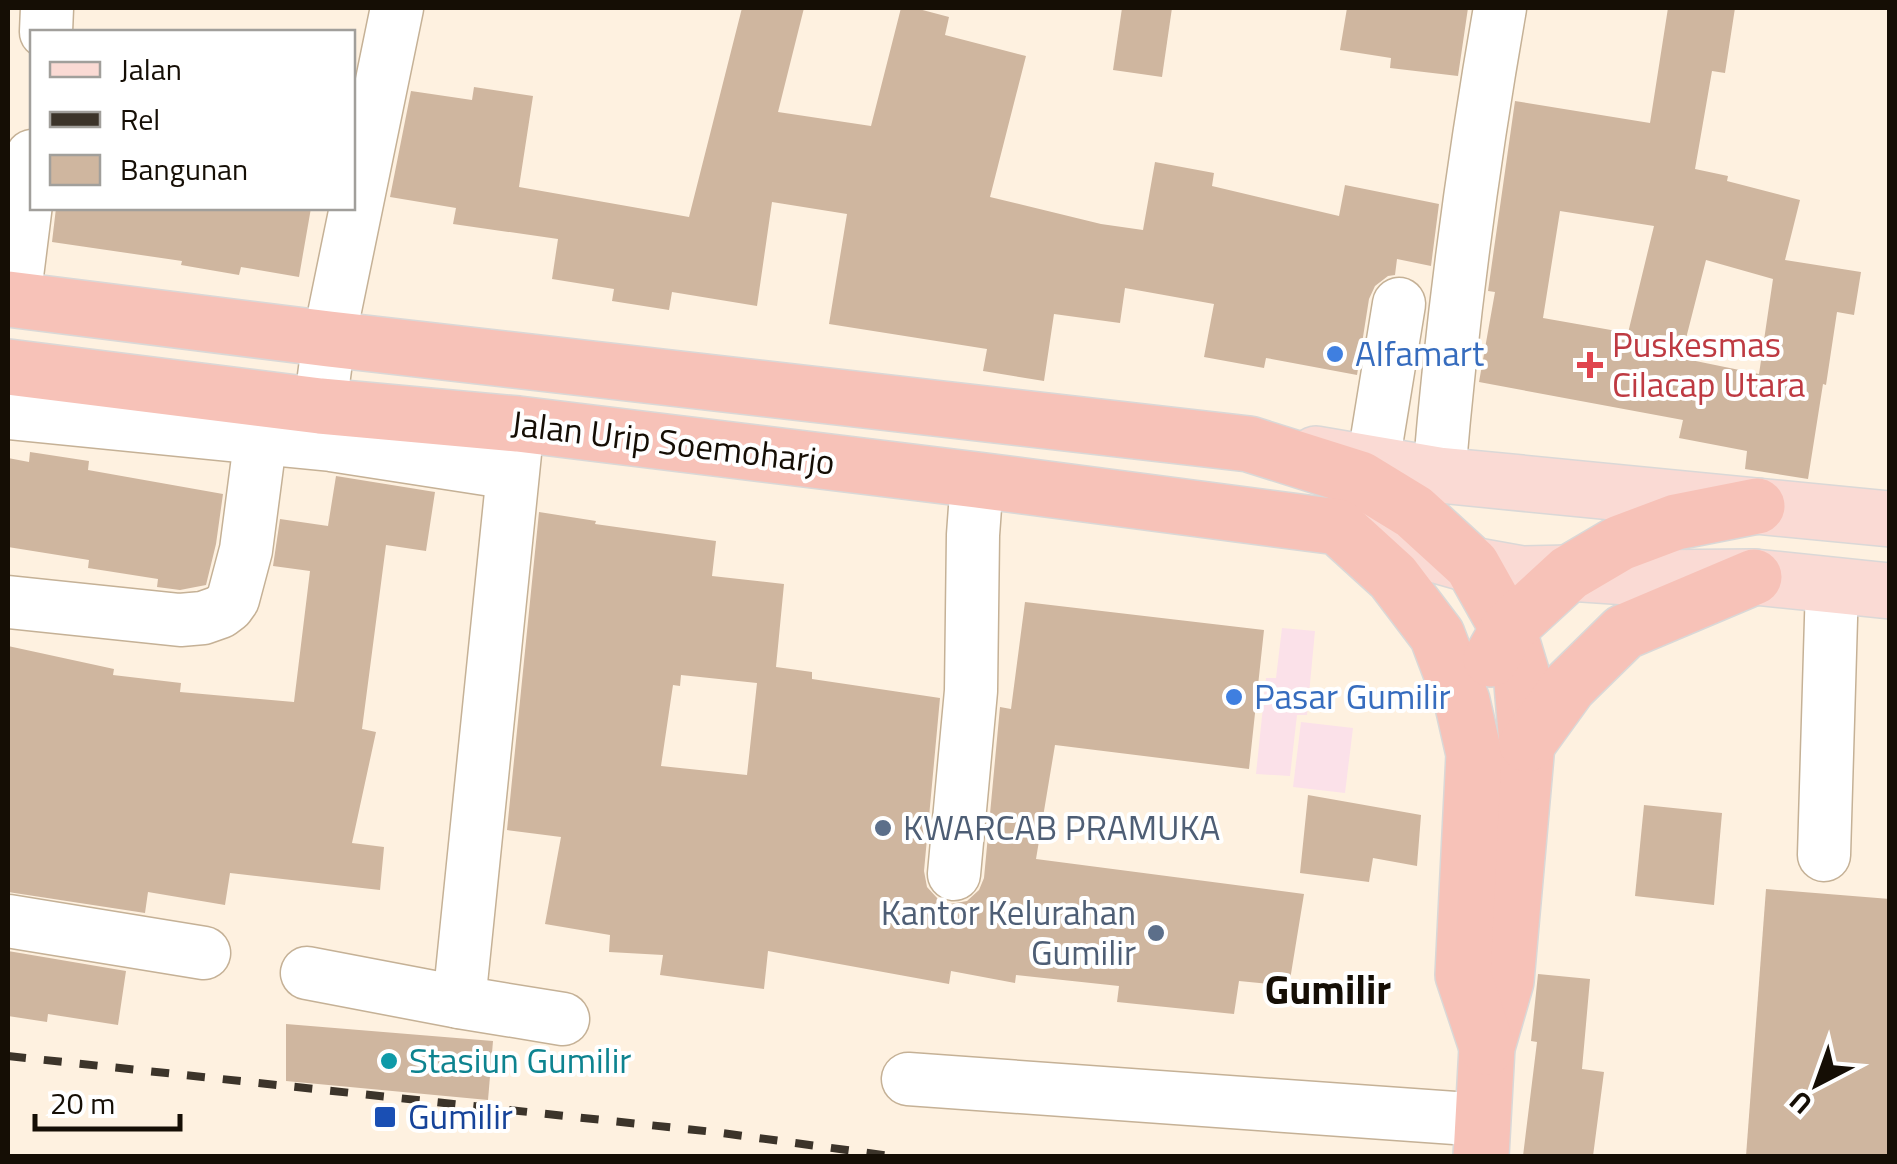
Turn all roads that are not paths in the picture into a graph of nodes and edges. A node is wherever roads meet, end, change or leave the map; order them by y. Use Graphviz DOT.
graph roads {
  1 [pos="397,8"];
  2 [pos="1500,8"];
  3 [pos="30,169"];
  4 [pos="11,291"];
  5 [pos="1399,304"];
  6 [pos="331,332"];
  7 [pos="8,367"];
  8 [pos="320,406"];
  9 [pos="8,412"];
  10 [pos="263,419"];
  11 [pos="1248,444"];
  12 [pos="515,449"];
  13 [pos="1373,463"];
  14 [pos="1439,475"];
  15 [pos="977,480"];
  16 [pos="1757,506"];
  17 [pos="1888,512"];
  18 [pos="1338,528"];
  19 [pos="1472,565"];
  20 [pos="1570,572"];
  21 [pos="1754,577"];
  22 [pos="1832,585"];
  23 [pos="1890,591"];
  24 [pos="8,602"];
  25 [pos="1508,629"];
  26 [pos="1527,744"];
  27 [pos="1474,754"];
  28 [pos="1824,854"];
  29 [pos="954,874"];
  30 [pos="8,921"];
  31 [pos="204,953"];
  32 [pos="307,973"];
  33 [pos="459,1002"];
  34 [pos="562,1019"];
  35 [pos="1487,1047"];
  36 [pos="908,1079"];
  37 [pos="1482,1138"];
  1 -- 6 [label="street"];
  2 -- 14 [label="street"];
  3 -- 4 [label="street"];
  4 -- 6 [label="highway, Jalan Urip Soemoharjo"];
  5 -- 13 [label="street"];
  6 -- 8 [label="street"];
  6 -- 11 [label="highway, Jalan Urip Soemoharjo"];
  7 -- 10 [label="highway, Jalan Urip Soemoharjo"];
  8 -- 10 [label="highway, Jalan Urip Soemoharjo"];
  8 -- 12 [label="highway, Jalan Urip Soemoharjo"];
  9 -- 10 [label="street"];
  10 -- 12 [label="street"];
  10 -- 24 [label="street"];
  11 -- 13 [label="main road"];
  11 -- 19 [label="highway, Jalan Urip Soemoharjo"];
  12 -- 15 [label="highway, Jalan Urip Soemoharjo"];
  12 -- 33 [label="street"];
  13 -- 14 [label="main road"];
  14 -- 16 [label="main road"];
  15 -- 18 [label="highway, Jalan Urip Soemoharjo"];
  15 -- 29 [label="street"];
  16 -- 17 [label="main road"];
  16 -- 20 [label="highway"];
  18 -- 19 [label="main road"];
  18 -- 27 [label="highway"];
  19 -- 20 [label="main road"];
  19 -- 25 [label="highway, Jalan Urip Soemoharjo"];
  20 -- 21 [label="main road"];
  20 -- 25 [label="highway"];
  21 -- 22 [label="main road"];
  21 -- 26 [label="highway"];
  22 -- 23 [label="main road"];
  22 -- 28 [label="street"];
  25 -- 26 [label="highway, Jalan Urip Soemoharjo"];
  25 -- 27 [label="highway"];
  26 -- 35 [label="highway, Jalan Urip Soemoharjo"];
  27 -- 35 [label="highway"];
  30 -- 31 [label="street"];
  32 -- 33 [label="street"];
  33 -- 34 [label="street"];
  35 -- 37 [label="highway"];
  36 -- 37 [label="street"];
}
